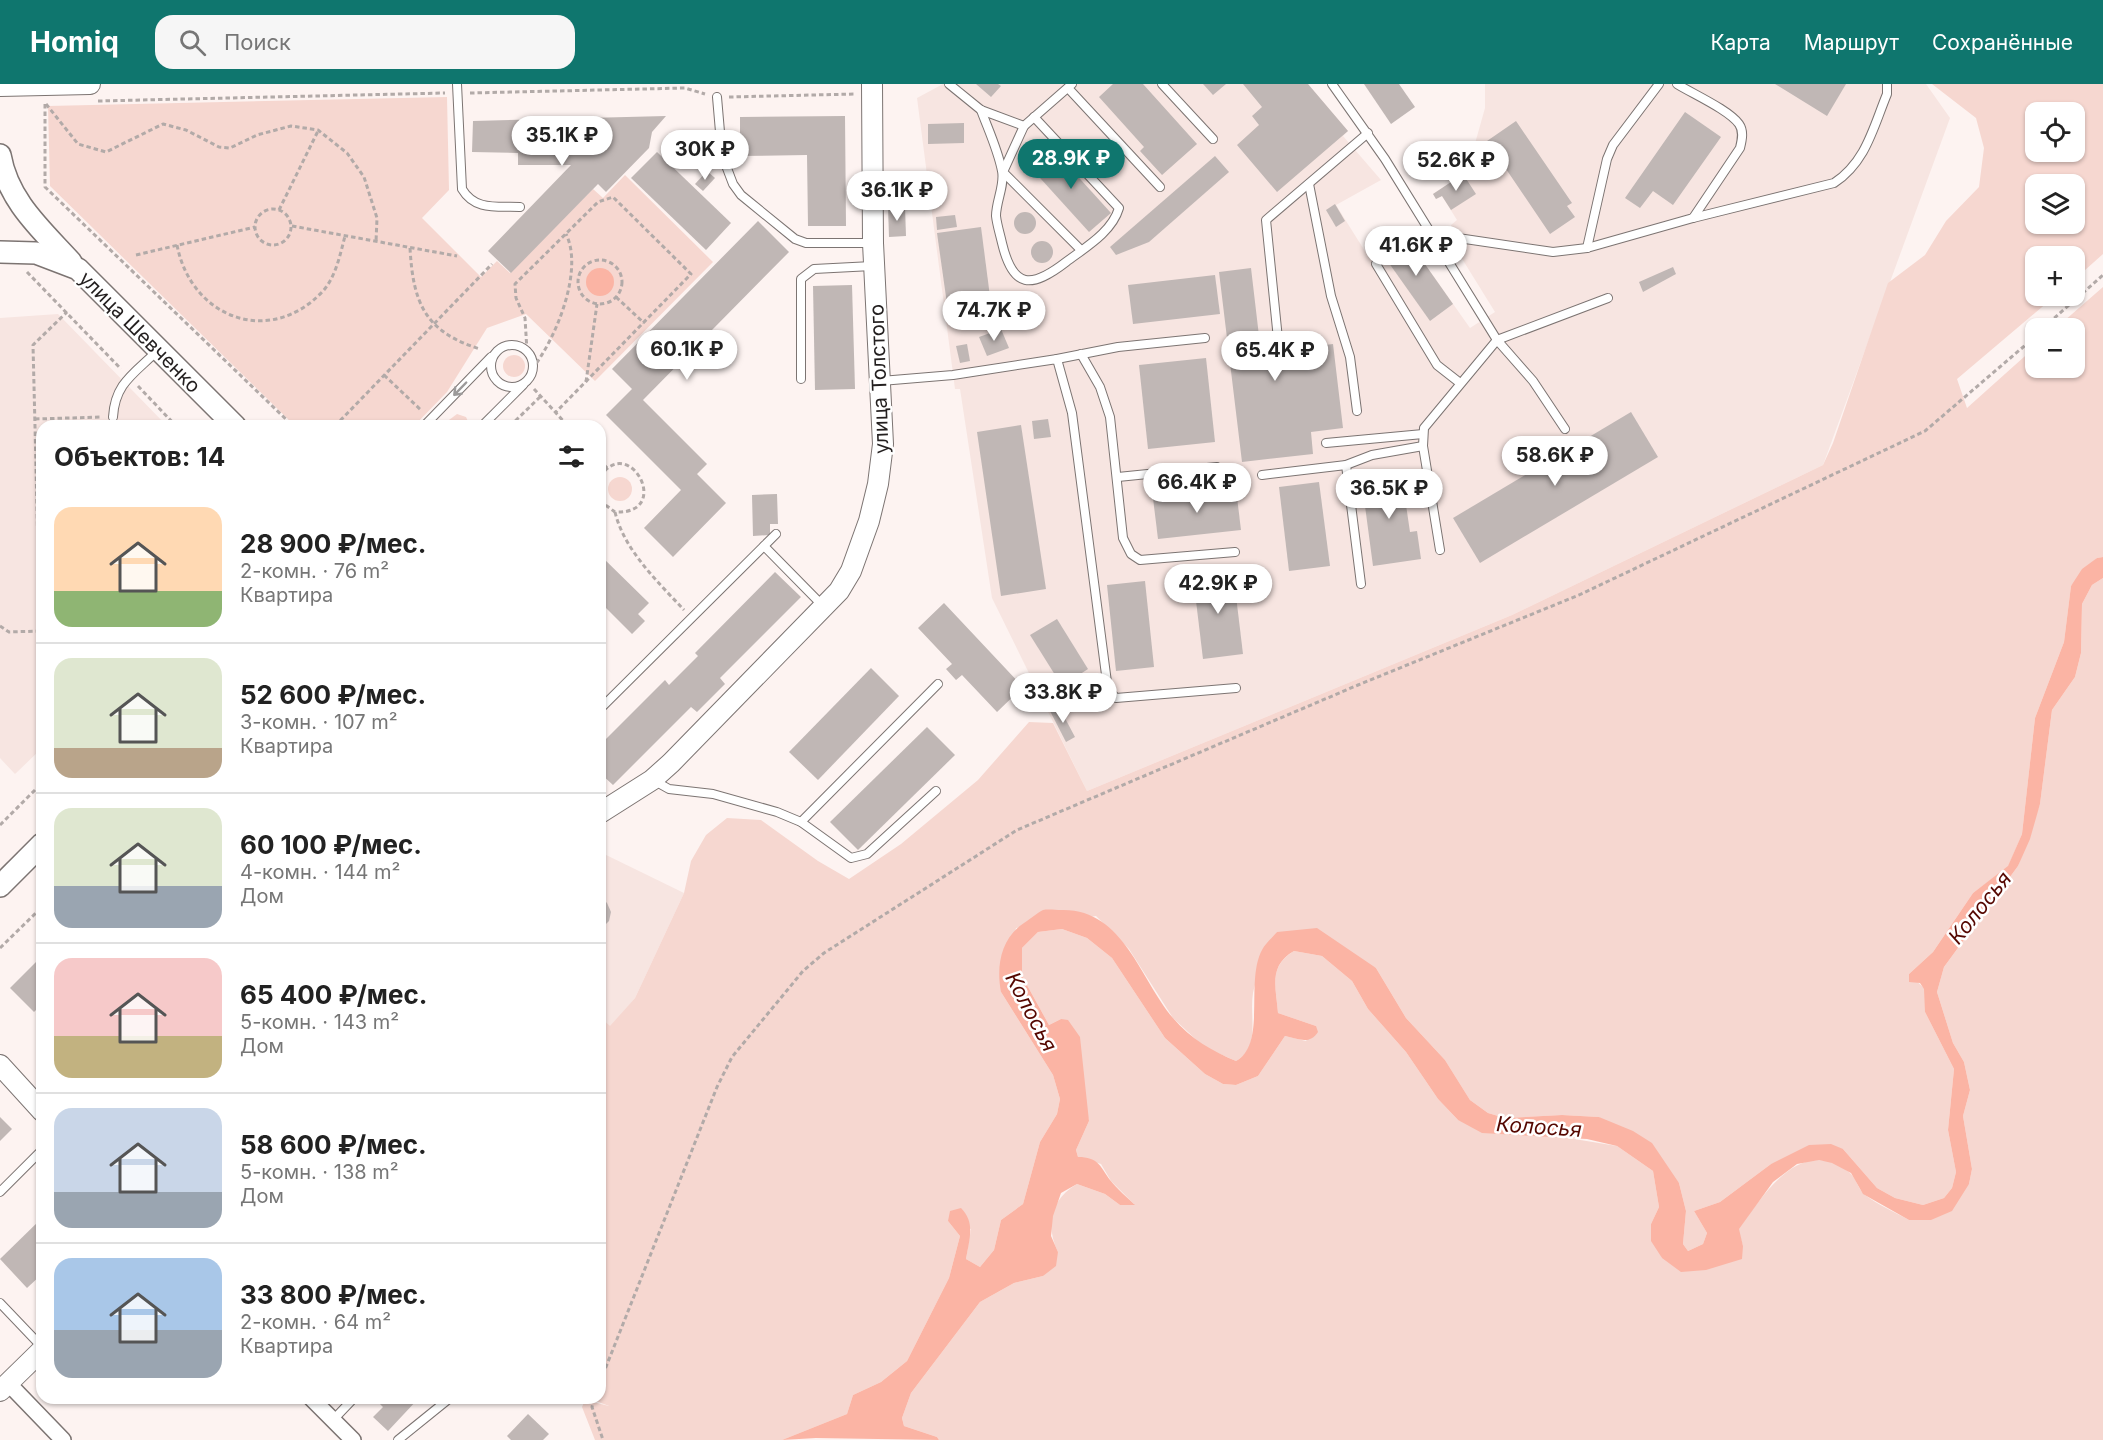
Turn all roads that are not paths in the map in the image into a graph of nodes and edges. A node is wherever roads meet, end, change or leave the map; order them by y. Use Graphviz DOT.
graph roads {
  1 [pos="90,84"];
  2 [pos="457,84"];
  3 [pos="872,84"];
  4 [pos="949,84"];
  5 [pos="1162,84"];
  6 [pos="1332,84"];
  7 [pos="1659,84"];
  8 [pos="1677,84"];
  9 [pos="1887,84"];
  10 [pos="0,86"];
  11 [pos="1070,86"];
  12 [pos="45,94"];
  13 [pos="717,97"];
  14 [pos="981,110"];
  15 [pos="1034,117"];
  16 [pos="1024,126"];
  17 [pos="1368,134"];
  18 [pos="1213,139"];
  19 [pos="0,155"];
  20 [pos="1003,172"];
  21 [pos="1309,184"];
  22 [pos="1160,187"];
  23 [pos="520,207"];
  24 [pos="1693,218"];
  25 [pos="1431,234"];
  26 [pos="873,243"];
  27 [pos="1587,248"];
  28 [pos="1081,250"];
  29 [pos="0,252"];
  30 [pos="1376,264"];
  31 [pos="874,266"];
  32 [pos="78,269"];
  33 [pos="1608,298"];
  34 [pos="1205,338"];
  35 [pos="1278,339"];
  36 [pos="1497,340"];
  37 [pos="159,350"];
  38 [pos="497,352"];
  39 [pos="1081,354"];
  40 [pos="1057,359"];
  41 [pos="801,379"];
  42 [pos="527,381"];
  43 [pos="880,381"];
  44 [pos="1460,383"];
  45 [pos="1357,411"];
  46 [pos="113,417"];
  47 [pos="229,420"];
  48 [pos="430,420"];
  49 [pos="488,420"];
  50 [pos="1565,429"];
  51 [pos="1423,434"];
  52 [pos="1326,443"];
  53 [pos="1423,446"];
  54 [pos="1346,465"];
  55 [pos="1217,467"];
  56 [pos="1262,475"];
  57 [pos="1118,477"];
  58 [pos="776,534"];
  59 [pos="764,546"];
  60 [pos="1440,550"];
  61 [pos="1234,552"];
  62 [pos="1361,584"];
  63 [pos="824,608"];
  64 [pos="938,684"];
  65 [pos="1236,687"];
  66 [pos="606,703"];
  67 [pos="652,780"];
  68 [pos="936,791"];
  69 [pos="606,809"];
  70 [pos="801,822"];
  71 [pos="36,850"];
  72 [pos="0,886"];
  73 [pos="0,1065"];
  74 [pos="36,1104"];
  75 [pos="36,1156"];
  76 [pos="0,1192"];
  77 [pos="0,1303"];
  78 [pos="36,1342"];
  79 [pos="36,1354"];
  80 [pos="4,1387"];
  81 [pos="317,1404"];
  82 [pos="348,1404"];
  83 [pos="443,1404"];
  84 [pos="333,1420"];
  85 [pos="63,1440"];
  86 [pos="353,1440"];
  87 [pos="398,1440"];
  1 -- 12 [label="street"];
  2 -- 23 [label="lane"];
  3 -- 26 [label="street, улица Толстого"];
  4 -- 14 [label="lane"];
  5 -- 18 [label="lane"];
  6 -- 17 [label="lane"];
  7 -- 27 [label="lane"];
  8 -- 24 [label="lane"];
  9 -- 24 [label="lane"];
  10 -- 12 [label="street"];
  11 -- 15 [label="lane"];
  11 -- 22 [label="lane"];
  13 -- 26 [label="lane"];
  14 -- 16 [label="lane"];
  14 -- 20 [label="lane"];
  15 -- 16 [label="lane"];
  15 -- 28 [label="lane"];
  16 -- 20 [label="lane"];
  17 -- 21 [label="lane"];
  17 -- 25 [label="lane"];
  19 -- 32 [label="main road"];
  20 -- 28 [label="lane"];
  20 -- 28 [label="lane"];
  21 -- 35 [label="lane"];
  21 -- 45 [label="lane"];
  24 -- 27 [label="lane"];
  25 -- 27 [label="lane"];
  25 -- 36 [label="lane"];
  26 -- 31 [label="street, улица Толстого"];
  29 -- 32 [label="main road, улица Шевченко"];
  30 -- 44 [label="lane"];
  31 -- 41 [label="lane"];
  31 -- 43 [label="street, улица Толстого"];
  32 -- 37 [label="main road, улица Шевченко"];
  33 -- 36 [label="lane"];
  34 -- 39 [label="lane"];
  36 -- 44 [label="lane"];
  36 -- 50 [label="lane"];
  37 -- 46 [label="lane"];
  37 -- 47 [label="main road, улица Шевченко"];
  38 -- 42 [label="lane"];
  38 -- 42 [label="lane"];
  38 -- 48 [label="lane, one-way"];
  39 -- 40 [label="lane"];
  39 -- 57 [label="lane"];
  40 -- 43 [label="lane"];
  40 -- 65 [label="lane"];
  42 -- 49 [label="lane"];
  43 -- 63 [label="street, улица Толстого"];
  44 -- 51 [label="lane"];
  51 -- 52 [label="lane"];
  51 -- 53 [label="lane"];
  53 -- 54 [label="lane"];
  53 -- 60 [label="lane"];
  54 -- 56 [label="lane"];
  54 -- 62 [label="lane"];
  55 -- 57 [label="lane"];
  57 -- 61 [label="lane"];
  58 -- 59 [label="lane"];
  59 -- 63 [label="lane"];
  59 -- 66 [label="lane"];
  63 -- 67 [label="street, улица Толстого"];
  64 -- 70 [label="lane"];
  67 -- 69 [label="street, улица Толстого"];
  67 -- 70 [label="lane"];
  68 -- 70 [label="lane"];
  71 -- 72 [label="main road"];
  73 -- 74 [label="street"];
  75 -- 76 [label="lane"];
  77 -- 78 [label="lane"];
  79 -- 80 [label="street"];
  80 -- 85 [label="street"];
  81 -- 84 [label="street"];
  82 -- 84 [label="lane"];
  83 -- 87 [label="lane"];
  84 -- 86 [label="street"];
}
